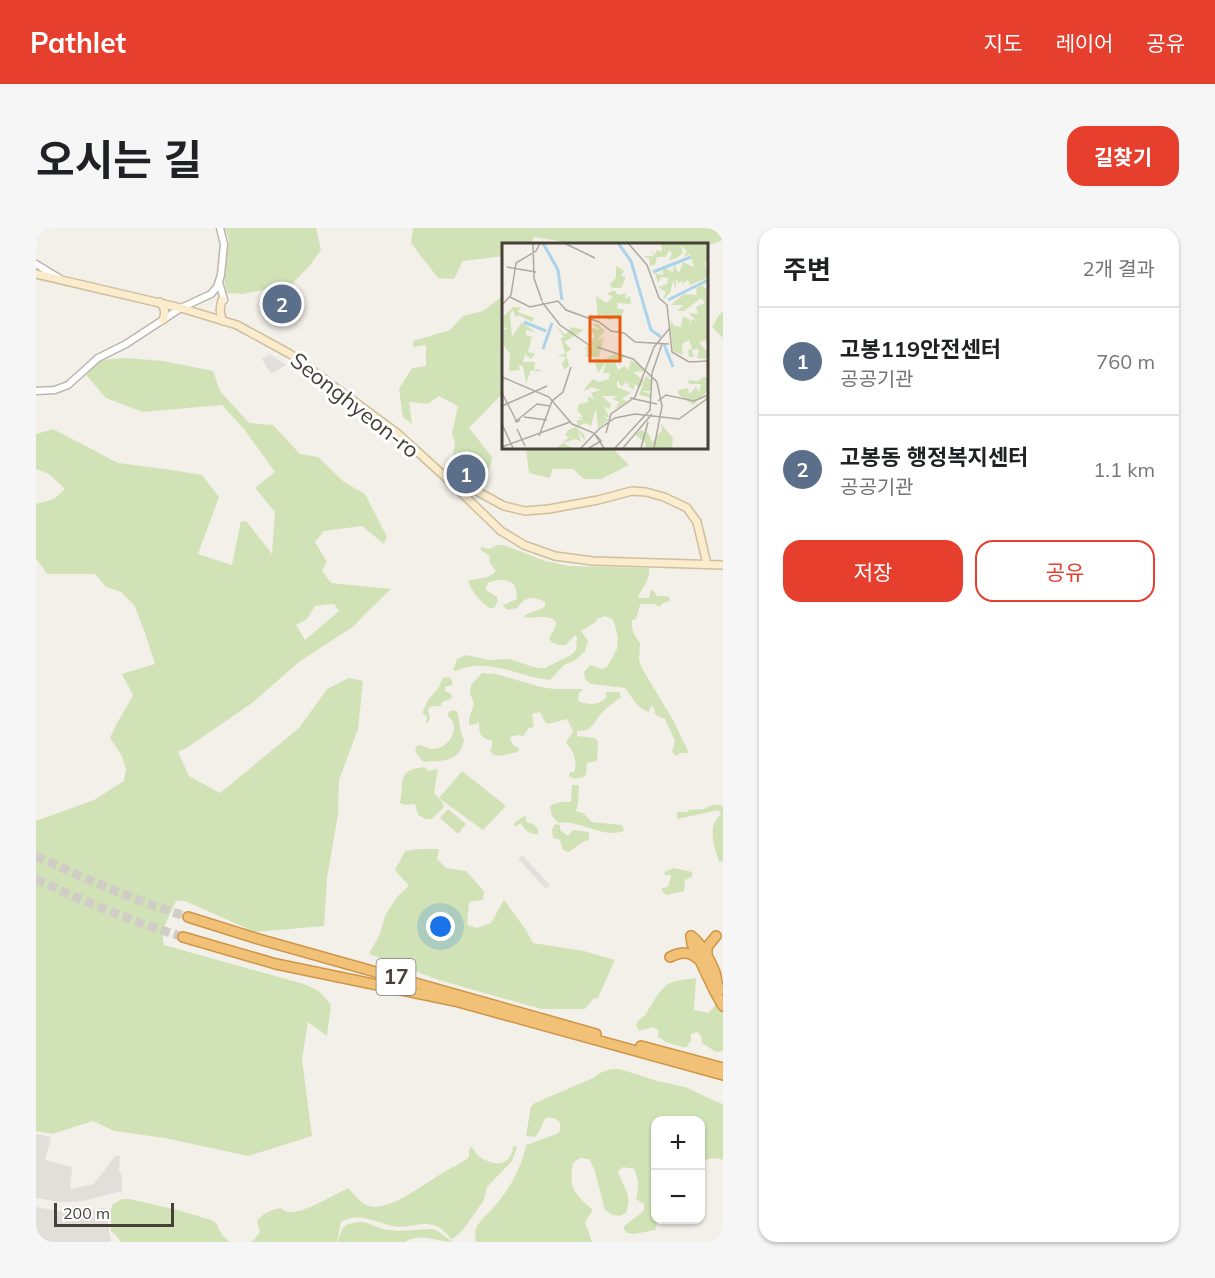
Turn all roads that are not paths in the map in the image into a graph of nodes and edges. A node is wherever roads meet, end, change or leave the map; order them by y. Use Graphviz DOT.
graph roads {
  1 [pos="220,228"];
  2 [pos="36,264"];
  3 [pos="36,274"];
  4 [pos="60,278"];
  5 [pos="219,282"];
  6 [pos="223,300"];
  7 [pos="160,302"];
  8 [pos="181,308"];
  9 [pos="163,320"];
  10 [pos="223,321"];
  11 [pos="36,391"];
  12 [pos="448,480"];
  13 [pos="707,564"];
  14 [pos="723,565"];
  15 [pos="188,918"];
  16 [pos="716,936"];
  17 [pos="183,938"];
  18 [pos="670,957"];
  19 [pos="703,959"];
  20 [pos="723,994"];
  21 [pos="723,1006"];
  22 [pos="602,1039"];
  23 [pos="622,1045"];
  24 [pos="723,1068"];
  25 [pos="723,1075"];
  1 -- 5 [label="street"];
  2 -- 4 [label="street"];
  3 -- 4 [label="main road, Seonghyeon-ro"];
  4 -- 7 [label="main road, Seonghyeon-ro"];
  5 -- 6 [label="street"];
  5 -- 8 [label="street"];
  6 -- 10 [label="main road"];
  7 -- 8 [label="main road, Seonghyeon-ro"];
  7 -- 9 [label="main road"];
  8 -- 9 [label="street"];
  8 -- 10 [label="main road, Seonghyeon-ro"];
  9 -- 11 [label="street"];
  10 -- 12 [label="main road, Seonghyeon-ro"];
  12 -- 13 [label="main road, Seonghyeon-ro"];
  12 -- 13 [label="main road"];
  13 -- 14 [label="main road, Seonghyeon-ro"];
  15 -- 22 [label="highway, 17"];
  16 -- 19 [label="highway"];
  17 -- 22 [label="highway, 17"];
  18 -- 19 [label="highway"];
  19 -- 20 [label="highway"];
  19 -- 21 [label="highway"];
  22 -- 23 [label="highway, 17"];
  23 -- 24 [label="highway, 17"];
  23 -- 25 [label="highway, 17"];
}
